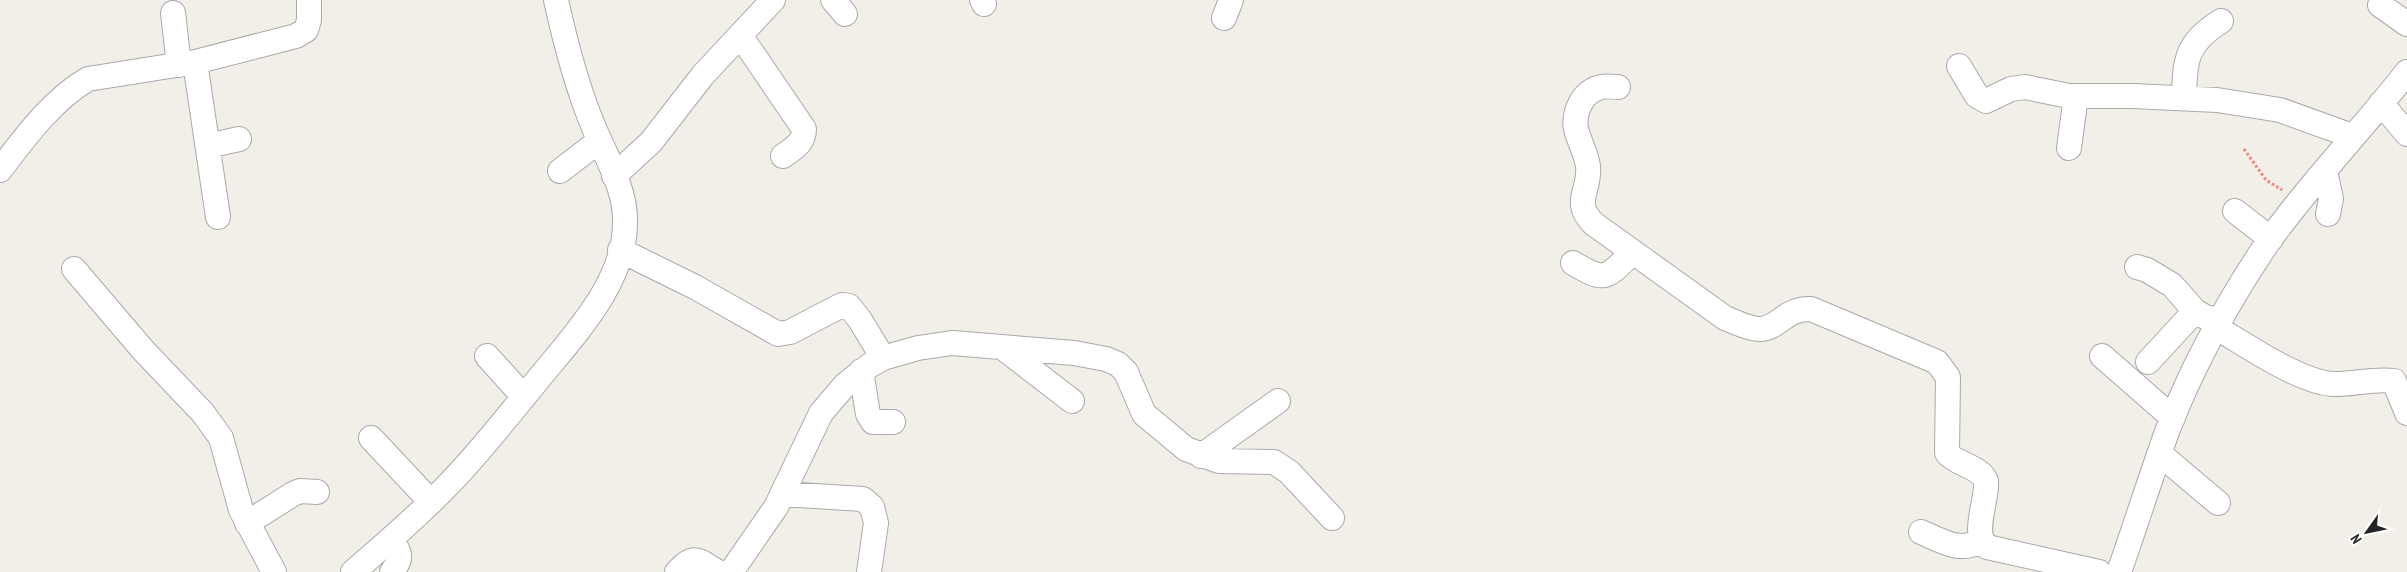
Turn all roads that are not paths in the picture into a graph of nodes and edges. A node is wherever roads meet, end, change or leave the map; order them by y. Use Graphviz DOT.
graph roads {
  1 [pos="309,0"];
  2 [pos="556,0"];
  3 [pos="774,0"];
  4 [pos="2380,5"];
  5 [pos="173,12"];
  6 [pos="2221,21"];
  7 [pos="2407,24"];
  8 [pos="740,35"];
  9 [pos="187,63"];
  10 [pos="1959,66"];
  11 [pos="2407,73"];
  12 [pos="1618,87"];
  13 [pos="2076,96"];
  14 [pos="2184,98"];
  15 [pos="2381,103"];
  16 [pos="2407,134"];
  17 [pos="2352,136"];
  18 [pos="239,139"];
  19 [pos="599,141"];
  20 [pos="208,146"];
  21 [pos="2069,148"];
  22 [pos="783,156"];
  23 [pos="0,170"];
  24 [pos="2325,170"];
  25 [pos="560,171"];
  26 [pos="614,176"];
  27 [pos="2235,211"];
  28 [pos="2328,214"];
  29 [pos="218,218"];
  30 [pos="2271,239"];
  31 [pos="620,250"];
  32 [pos="1632,253"];
  33 [pos="1573,263"];
  34 [pos="2137,267"];
  35 [pos="74,269"];
  36 [pos="2195,311"];
  37 [pos="2219,324"];
  38 [pos="1002,347"];
  39 [pos="487,356"];
  40 [pos="2102,356"];
  41 [pos="883,358"];
  42 [pos="2148,362"];
  43 [pos="861,371"];
  44 [pos="524,397"];
  45 [pos="1072,401"];
  46 [pos="1278,401"];
  47 [pos="2407,413"];
  48 [pos="2173,418"];
  49 [pos="893,422"];
  50 [pos="371,438"];
  51 [pos="2160,454"];
  52 [pos="1201,456"];
  53 [pos="317,492"];
  54 [pos="782,494"];
  55 [pos="431,502"];
  56 [pos="2218,503"];
  57 [pos="1332,518"];
  58 [pos="247,523"];
  59 [pos="1922,532"];
  60 [pos="392,539"];
  61 [pos="1981,541"];
  62 [pos="274,572"];
  63 [pos="353,572"];
  64 [pos="392,572"];
  65 [pos="677,572"];
  66 [pos="718,572"];
  67 [pos="731,572"];
  68 [pos="869,572"];
  69 [pos="2099,572"];
  70 [pos="2119,572"];
  1 -- 9 [label="street"];
  2 -- 19 [label="street"];
  3 -- 8 [label="street"];
  4 -- 7 [label="street"];
  5 -- 9 [label="street"];
  6 -- 14 [label="street"];
  8 -- 22 [label="street"];
  8 -- 26 [label="street"];
  9 -- 20 [label="street"];
  9 -- 23 [label="street"];
  10 -- 13 [label="street"];
  11 -- 15 [label="street"];
  12 -- 32 [label="street"];
  13 -- 14 [label="street"];
  13 -- 21 [label="street"];
  14 -- 17 [label="street"];
  15 -- 16 [label="street"];
  15 -- 17 [label="street"];
  17 -- 24 [label="street"];
  18 -- 20 [label="street"];
  19 -- 25 [label="street"];
  19 -- 26 [label="street"];
  20 -- 29 [label="street"];
  24 -- 28 [label="street"];
  24 -- 30 [label="street"];
  26 -- 31 [label="street"];
  27 -- 30 [label="street"];
  30 -- 37 [label="street"];
  31 -- 41 [label="street"];
  31 -- 44 [label="street"];
  32 -- 33 [label="street"];
  32 -- 61 [label="street"];
  34 -- 36 [label="street"];
  35 -- 58 [label="street"];
  36 -- 37 [label="street"];
  36 -- 42 [label="street"];
  37 -- 47 [label="street"];
  37 -- 48 [label="street"];
  38 -- 41 [label="street"];
  38 -- 45 [label="street"];
  38 -- 52 [label="street"];
  39 -- 44 [label="street"];
  40 -- 48 [label="street"];
  41 -- 43 [label="street"];
  43 -- 49 [label="street"];
  43 -- 54 [label="street"];
  44 -- 55 [label="street"];
  46 -- 52 [label="street"];
  48 -- 51 [label="street"];
  50 -- 55 [label="street"];
  51 -- 56 [label="street"];
  51 -- 70 [label="street"];
  52 -- 57 [label="street"];
  53 -- 58 [label="street"];
  54 -- 67 [label="street"];
  54 -- 68 [label="street"];
  55 -- 60 [label="street"];
  58 -- 62 [label="street"];
  59 -- 61 [label="street"];
  60 -- 63 [label="street"];
  60 -- 64 [label="street"];
  61 -- 69 [label="street"];
  65 -- 66 [label="street"];
}
